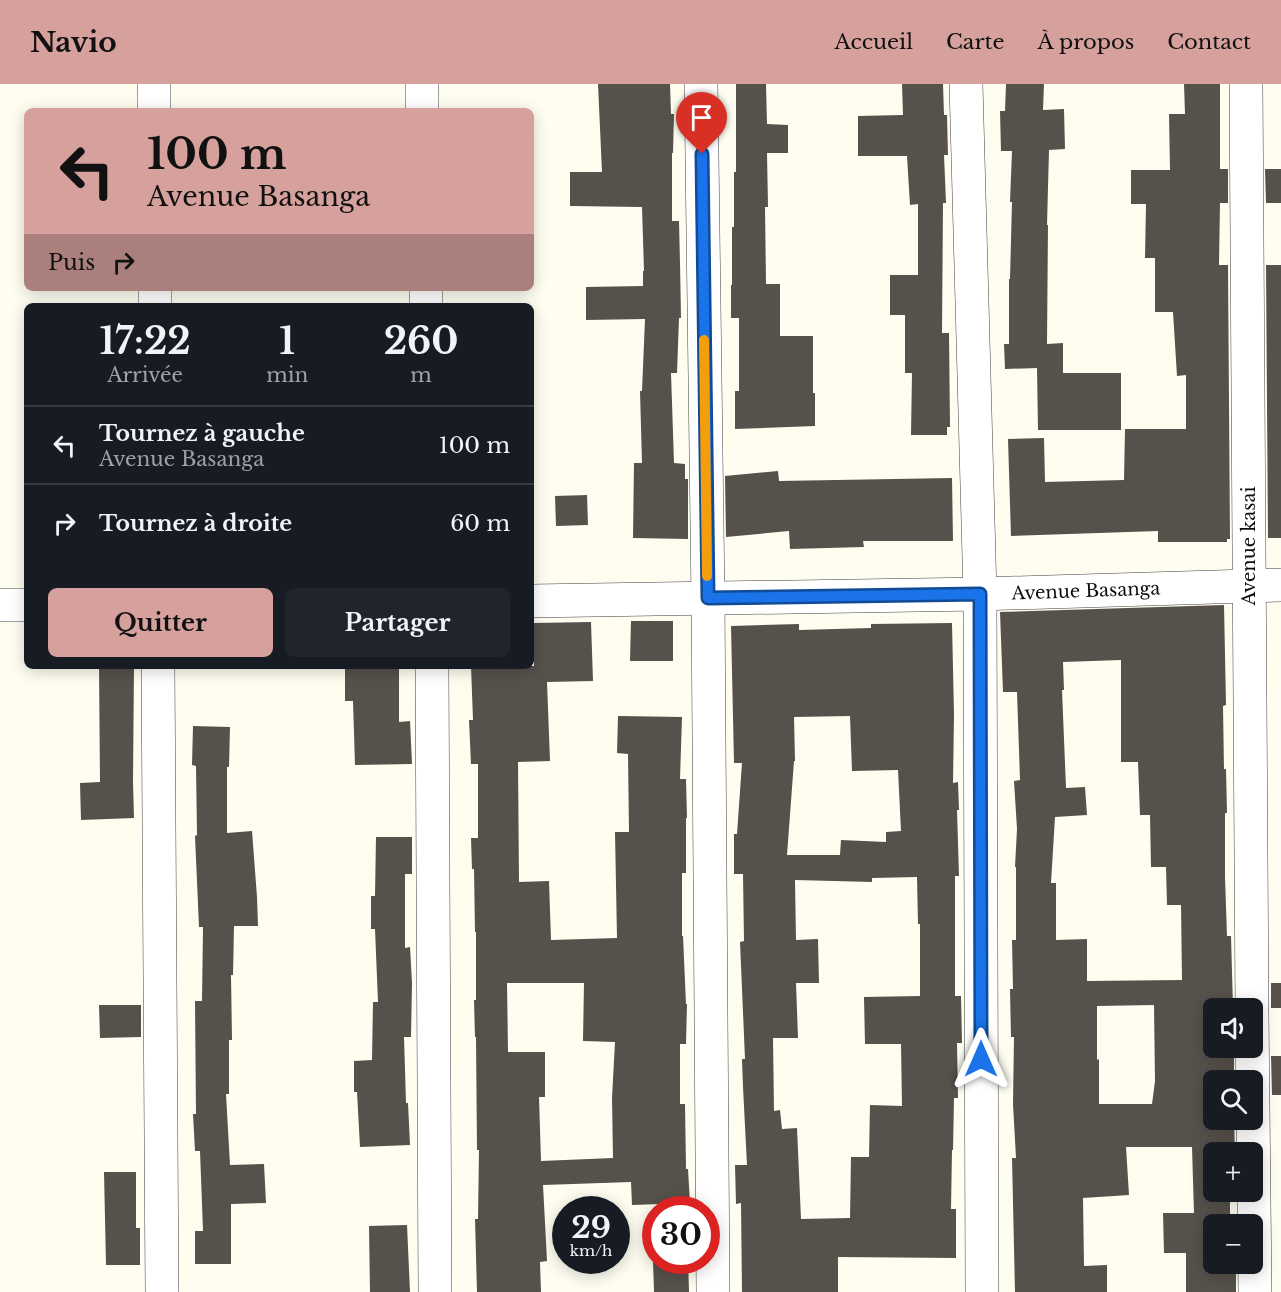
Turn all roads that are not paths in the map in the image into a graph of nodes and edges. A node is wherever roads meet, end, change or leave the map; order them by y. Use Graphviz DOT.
graph roads {
  1 [pos="154,84"];
  2 [pos="422,84"];
  3 [pos="701,84"];
  4 [pos="966,84"];
  5 [pos="1246,84"];
  6 [pos="154,108"];
  7 [pos="422,108"];
  8 [pos="1249,585"];
  9 [pos="1281,585"];
  10 [pos="980,594"];
  11 [pos="708,598"];
  12 [pos="534,601"];
  13 [pos="0,605"];
  14 [pos="24,605"];
  15 [pos="158,669"];
  16 [pos="432,669"];
  17 [pos="1252,998"];
  18 [pos="1252,1058"];
  19 [pos="162,1292"];
  20 [pos="435,1292"];
  21 [pos="713,1292"];
  22 [pos="982,1292"];
  23 [pos="1255,1292"];
  1 -- 6 [label="street"];
  2 -- 7 [label="street"];
  3 -- 11 [label="street"];
  4 -- 10 [label="street"];
  5 -- 8 [label="street, Avenue kasai"];
  8 -- 9 [label="street, Avenue Basanga"];
  8 -- 10 [label="street, Avenue Basanga"];
  8 -- 17 [label="street, Avenue kasai"];
  10 -- 11 [label="street, Avenue Basanga"];
  10 -- 22 [label="street"];
  11 -- 12 [label="street, Avenue Basanga"];
  11 -- 21 [label="street"];
  13 -- 14 [label="street"];
  15 -- 19 [label="street"];
  16 -- 20 [label="street"];
  18 -- 23 [label="street"];
}
